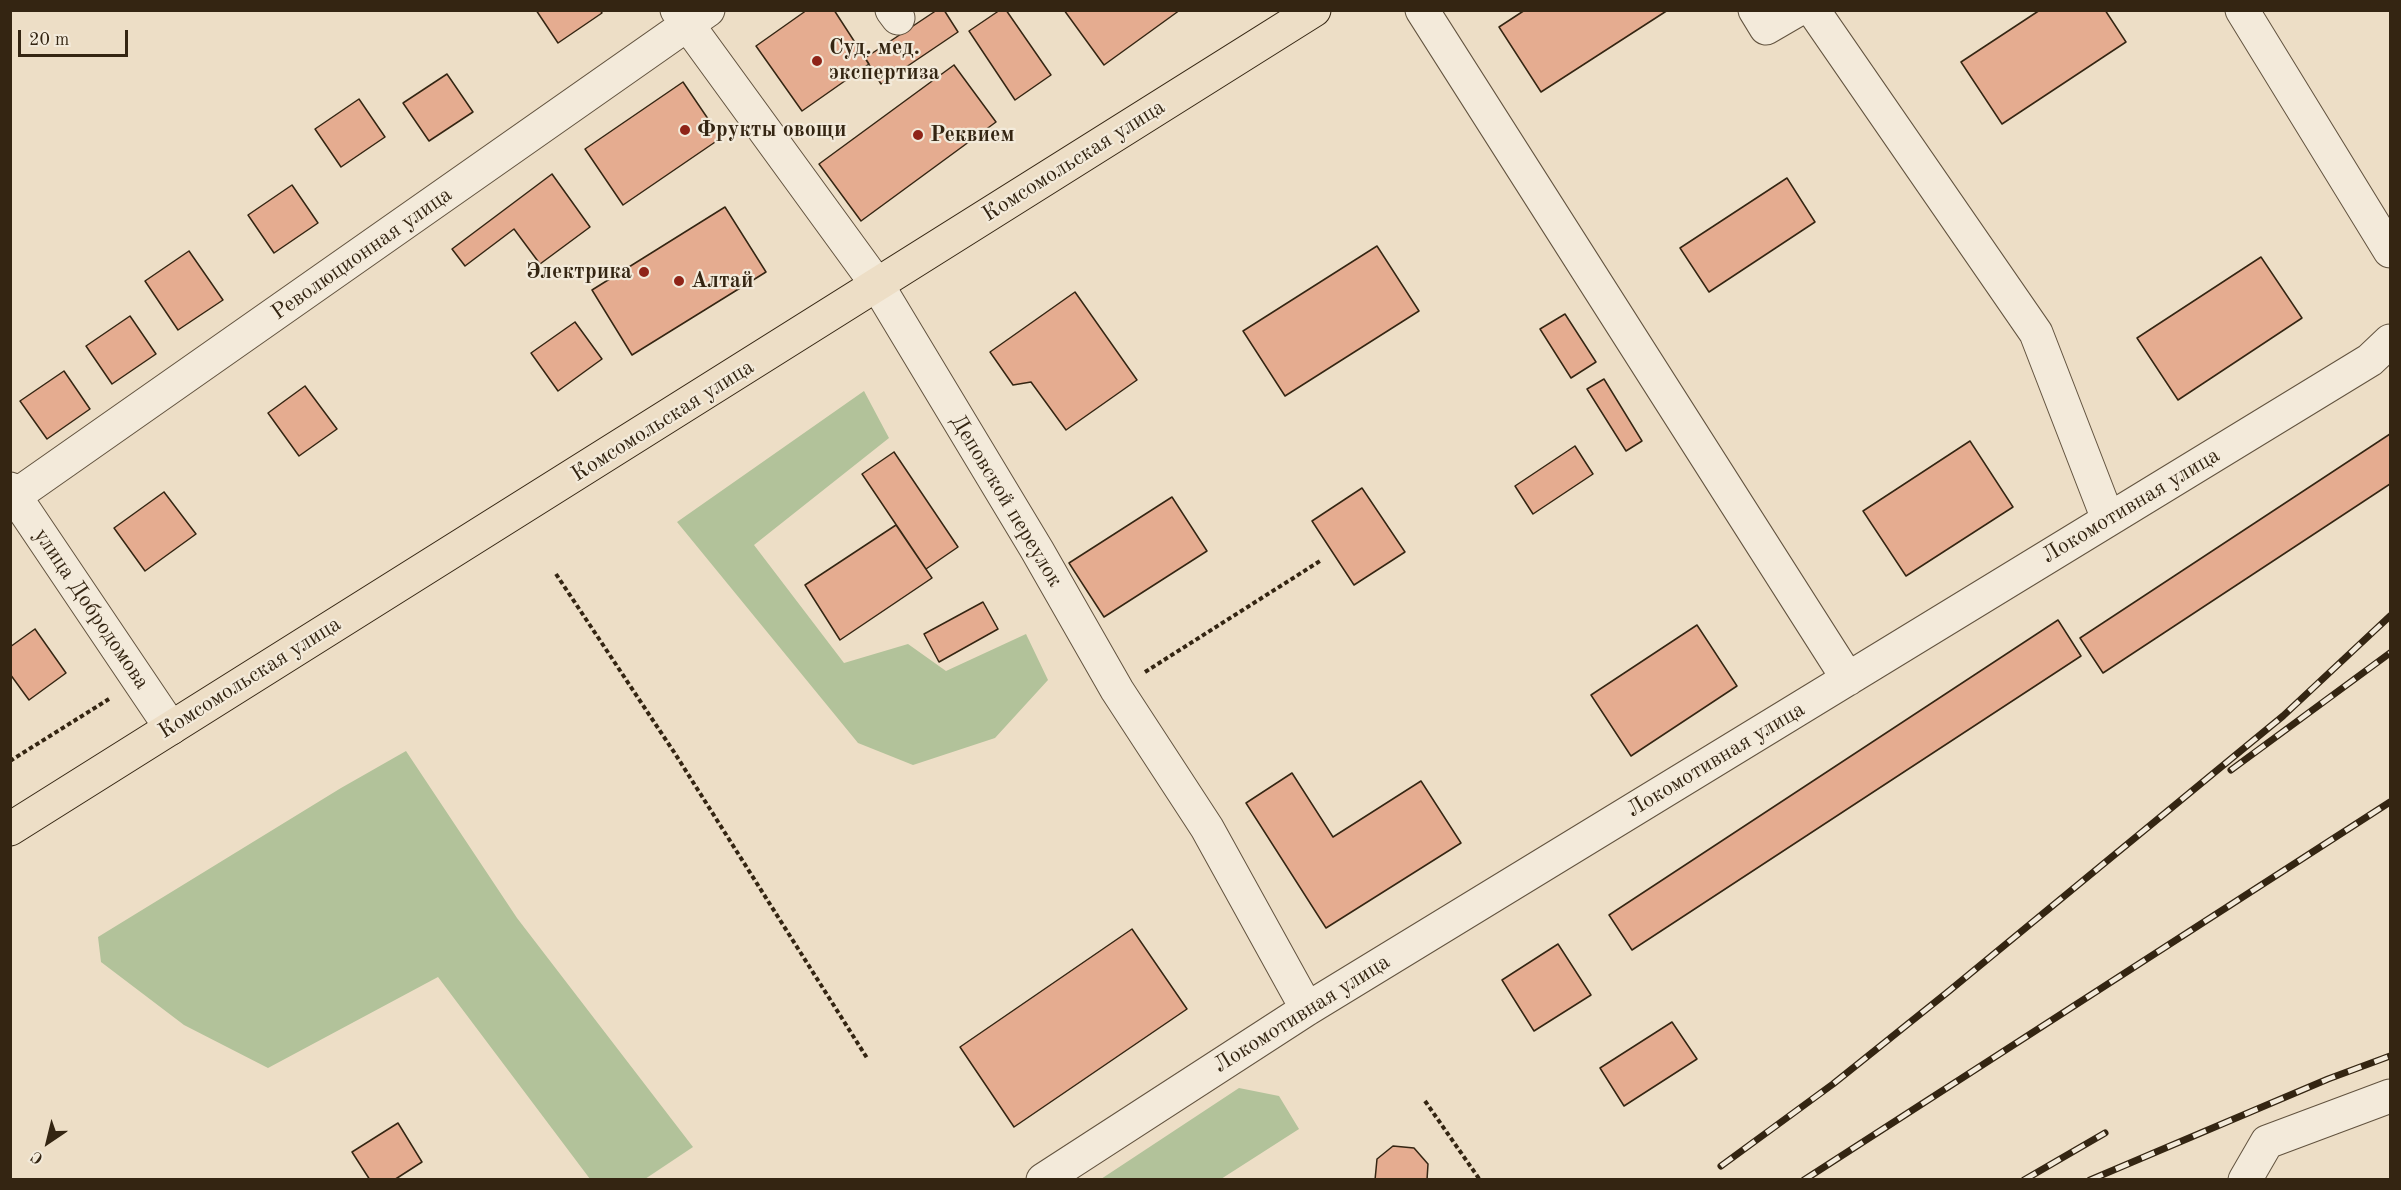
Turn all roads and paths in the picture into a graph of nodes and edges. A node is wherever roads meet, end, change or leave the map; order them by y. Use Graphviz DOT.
graph roads {
  1 [pos="1314,10"];
  2 [pos="1422,10"];
  3 [pos="1755,10"];
  4 [pos="1797,10"];
  5 [pos="1813,10"];
  6 [pos="2242,10"];
  7 [pos="691,15"];
  8 [pos="2391,251"];
  9 [pos="878,286"];
  10 [pos="2384,353"];
  11 [pos="13,493"];
  12 [pos="2108,519"];
  13 [pos="1320,561"];
  14 [pos="556,574"];
  15 [pos="139,680"];
  16 [pos="1848,680"];
  17 [pos="1117,690"];
  18 [pos="171,728"];
  19 [pos="10,761"];
  20 [pos="10,829"];
  21 [pos="1307,1009"];
  22 [pos="867,1058"];
  23 [pos="2391,1095"];
  24 [pos="1425,1101"];
  25 [pos="1043,1179"];
  26 [pos="1480,1179"];
  27 [pos="2246,1179"];
  1 -- 9 [label="main road, Комсомольская улица"];
  2 -- 16 [label="street"];
  3 -- 4 [label="street"];
  5 -- 12 [label="street"];
  6 -- 8 [label="street"];
  7 -- 9 [label="street, Деповской переулок"];
  7 -- 11 [label="street, Революционная улица"];
  9 -- 17 [label="street, Деповской переулок"];
  9 -- 18 [label="main road, Комсомольская улица"];
  10 -- 12 [label="street, Локомотивная улица"];
  11 -- 15 [label="street, улица Добродомова"];
  12 -- 16 [label="street, Локомотивная улица"];
  13 -- 17 [label="path"];
  14 -- 22 [label="path"];
  15 -- 18 [label="street, улица Добродомова"];
  15 -- 19 [label="path"];
  16 -- 21 [label="street, Локомотивная улица"];
  17 -- 21 [label="street, Деповской переулок"];
  18 -- 20 [label="main road, Комсомольская улица"];
  21 -- 25 [label="street, Локомотивная улица"];
  23 -- 27 [label="street"];
  24 -- 26 [label="path"];
}
